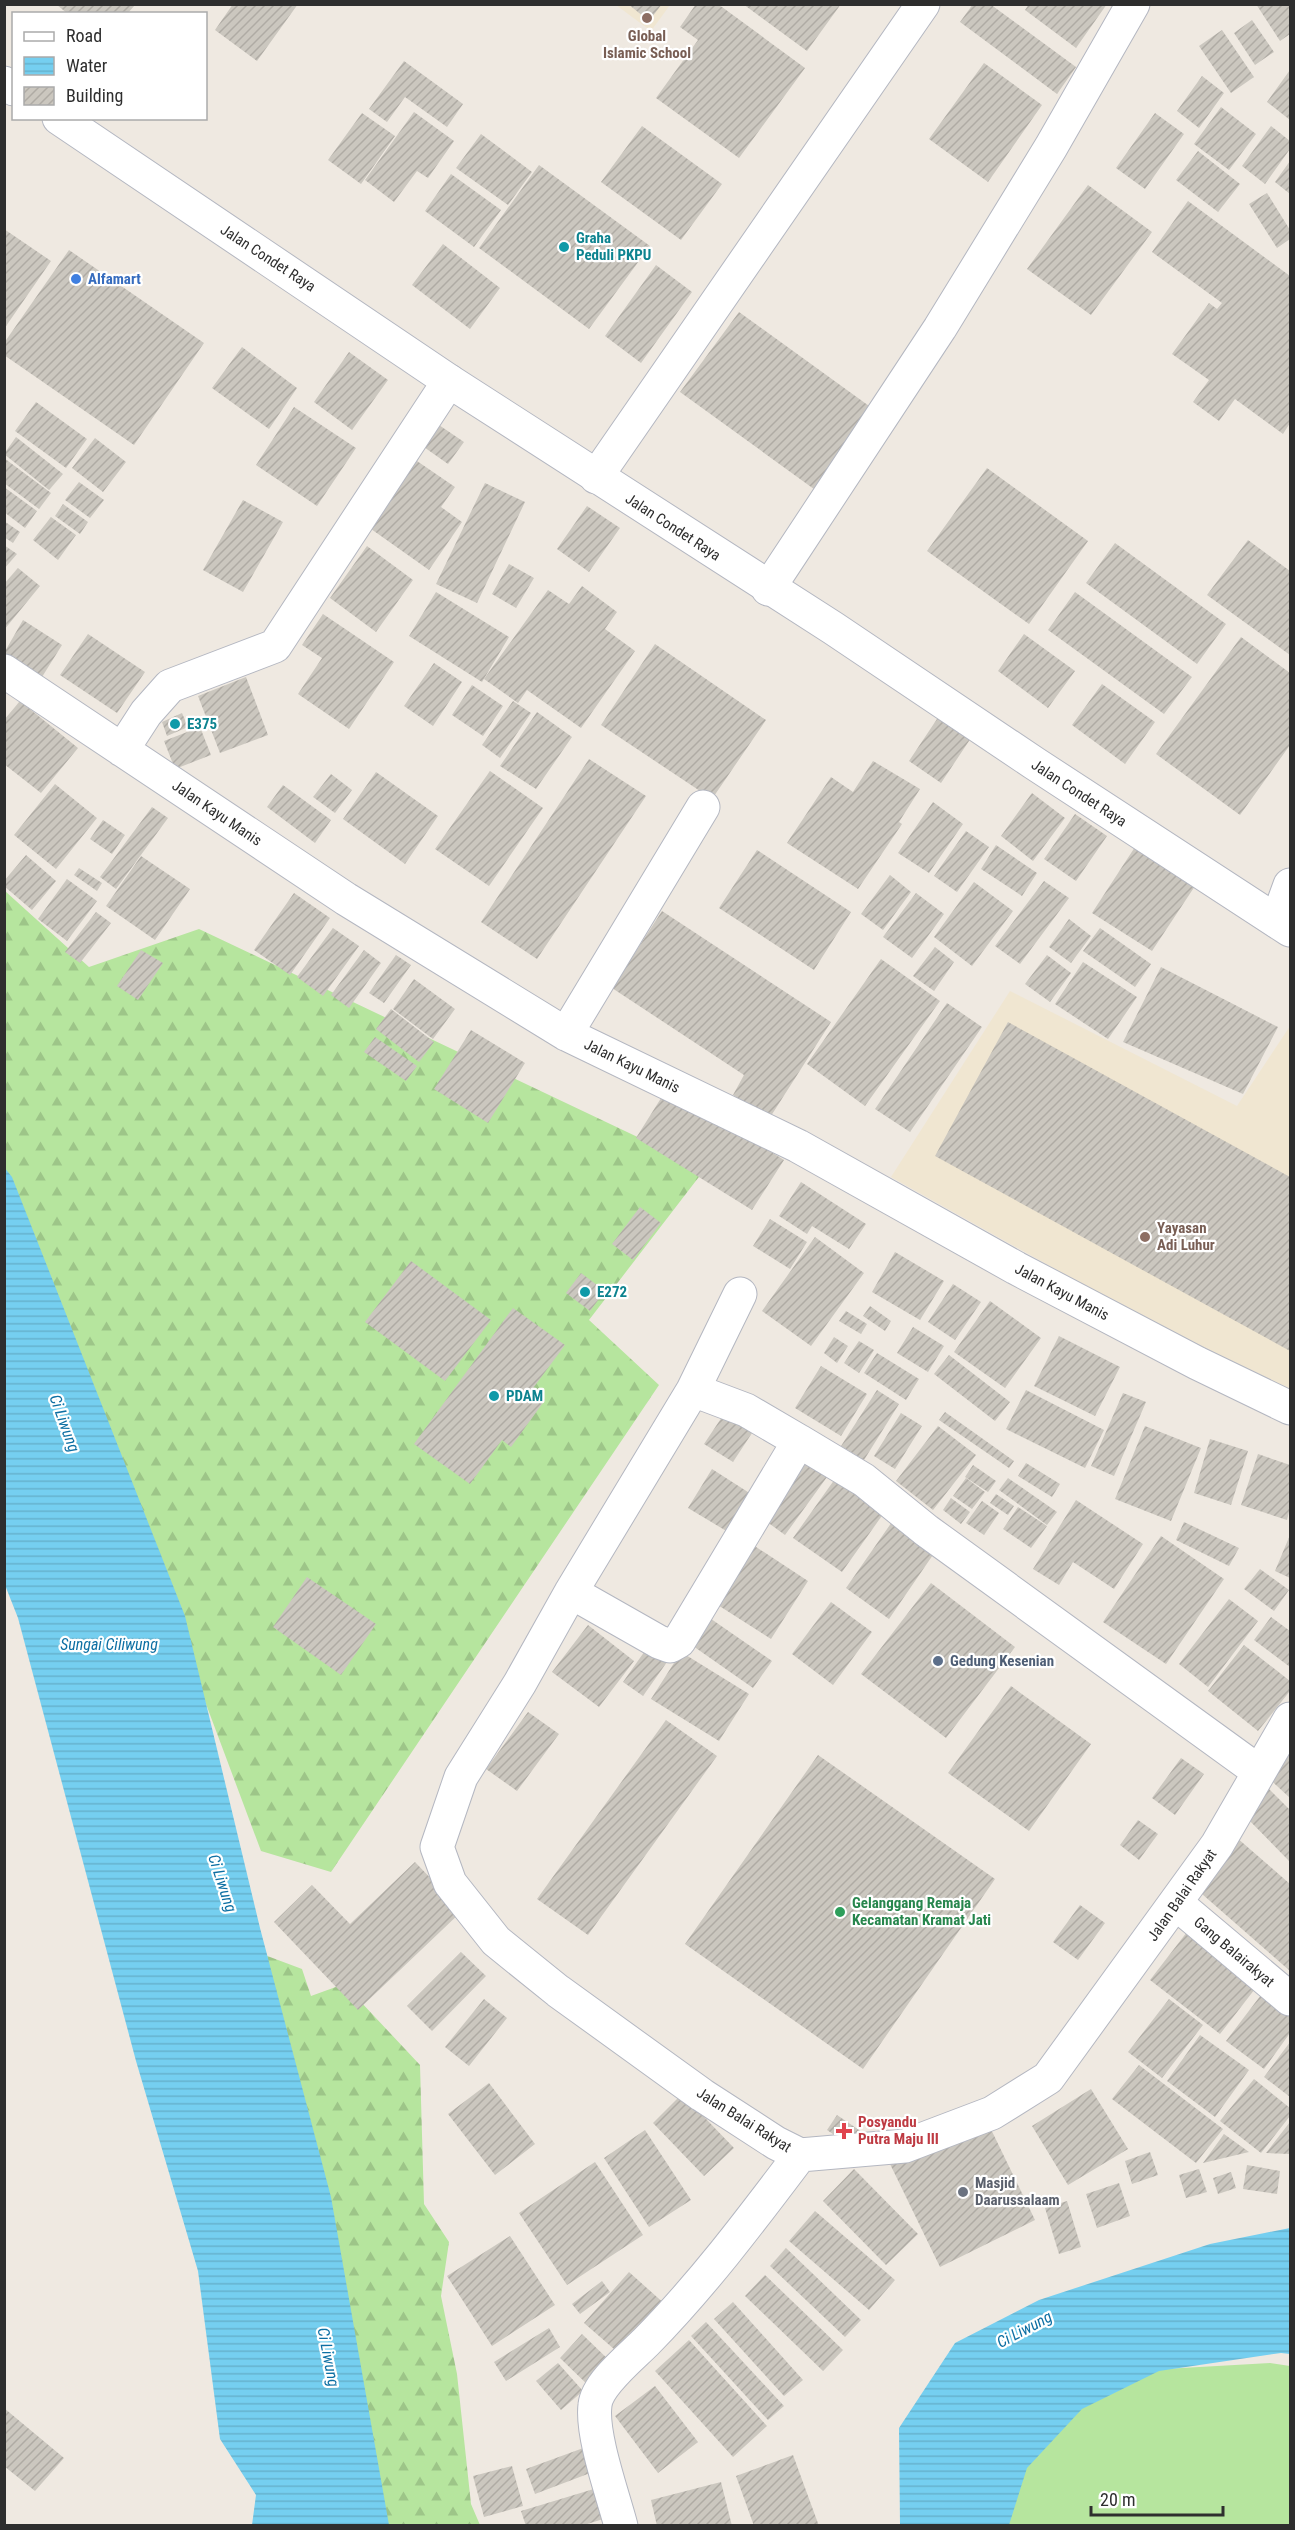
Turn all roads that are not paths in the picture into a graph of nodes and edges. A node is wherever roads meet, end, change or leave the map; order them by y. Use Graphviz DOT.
graph roads {
  1 [pos="923,4"];
  2 [pos="1133,4"];
  3 [pos="62,120"];
  4 [pos="449,381"];
  5 [pos="596,477"];
  6 [pos="768,589"];
  7 [pos="4,671"];
  8 [pos="122,750"];
  9 [pos="703,807"];
  10 [pos="1290,885"];
  11 [pos="1284,925"];
  12 [pos="566,1034"];
  13 [pos="740,1294"];
  14 [pos="693,1390"];
  15 [pos="1290,1408"];
  16 [pos="799,1441"];
  17 [pos="571,1592"];
  18 [pos="1290,1719"];
  19 [pos="1258,1771"];
  20 [pos="1177,1904"];
  21 [pos="1290,1999"];
  22 [pos="800,2155"];
  23 [pos="621,2526"];
  1 -- 5 [label="street"];
  2 -- 6 [label="street"];
  3 -- 4 [label="street, Jalan Condet Raya"];
  4 -- 5 [label="street, Jalan Condet Raya"];
  4 -- 8 [label="street"];
  5 -- 6 [label="street, Jalan Condet Raya"];
  6 -- 11 [label="street, Jalan Condet Raya"];
  7 -- 8 [label="street, Jalan Kayu Manis"];
  8 -- 12 [label="street, Jalan Kayu Manis"];
  9 -- 12 [label="street"];
  10 -- 11 [label="street"];
  12 -- 15 [label="street, Jalan Kayu Manis"];
  13 -- 14 [label="street, Jalan Balai Rakyat"];
  14 -- 16 [label="street"];
  14 -- 17 [label="street, Jalan Balai Rakyat"];
  16 -- 17 [label="street"];
  16 -- 19 [label="street"];
  17 -- 22 [label="street, Jalan Balai Rakyat"];
  18 -- 19 [label="street, Jalan Balai Rakyat"];
  19 -- 20 [label="street, Jalan Balai Rakyat"];
  20 -- 21 [label="street, Gang Balairakyat"];
  20 -- 22 [label="street, Jalan Balai Rakyat"];
  22 -- 23 [label="street"];
}
